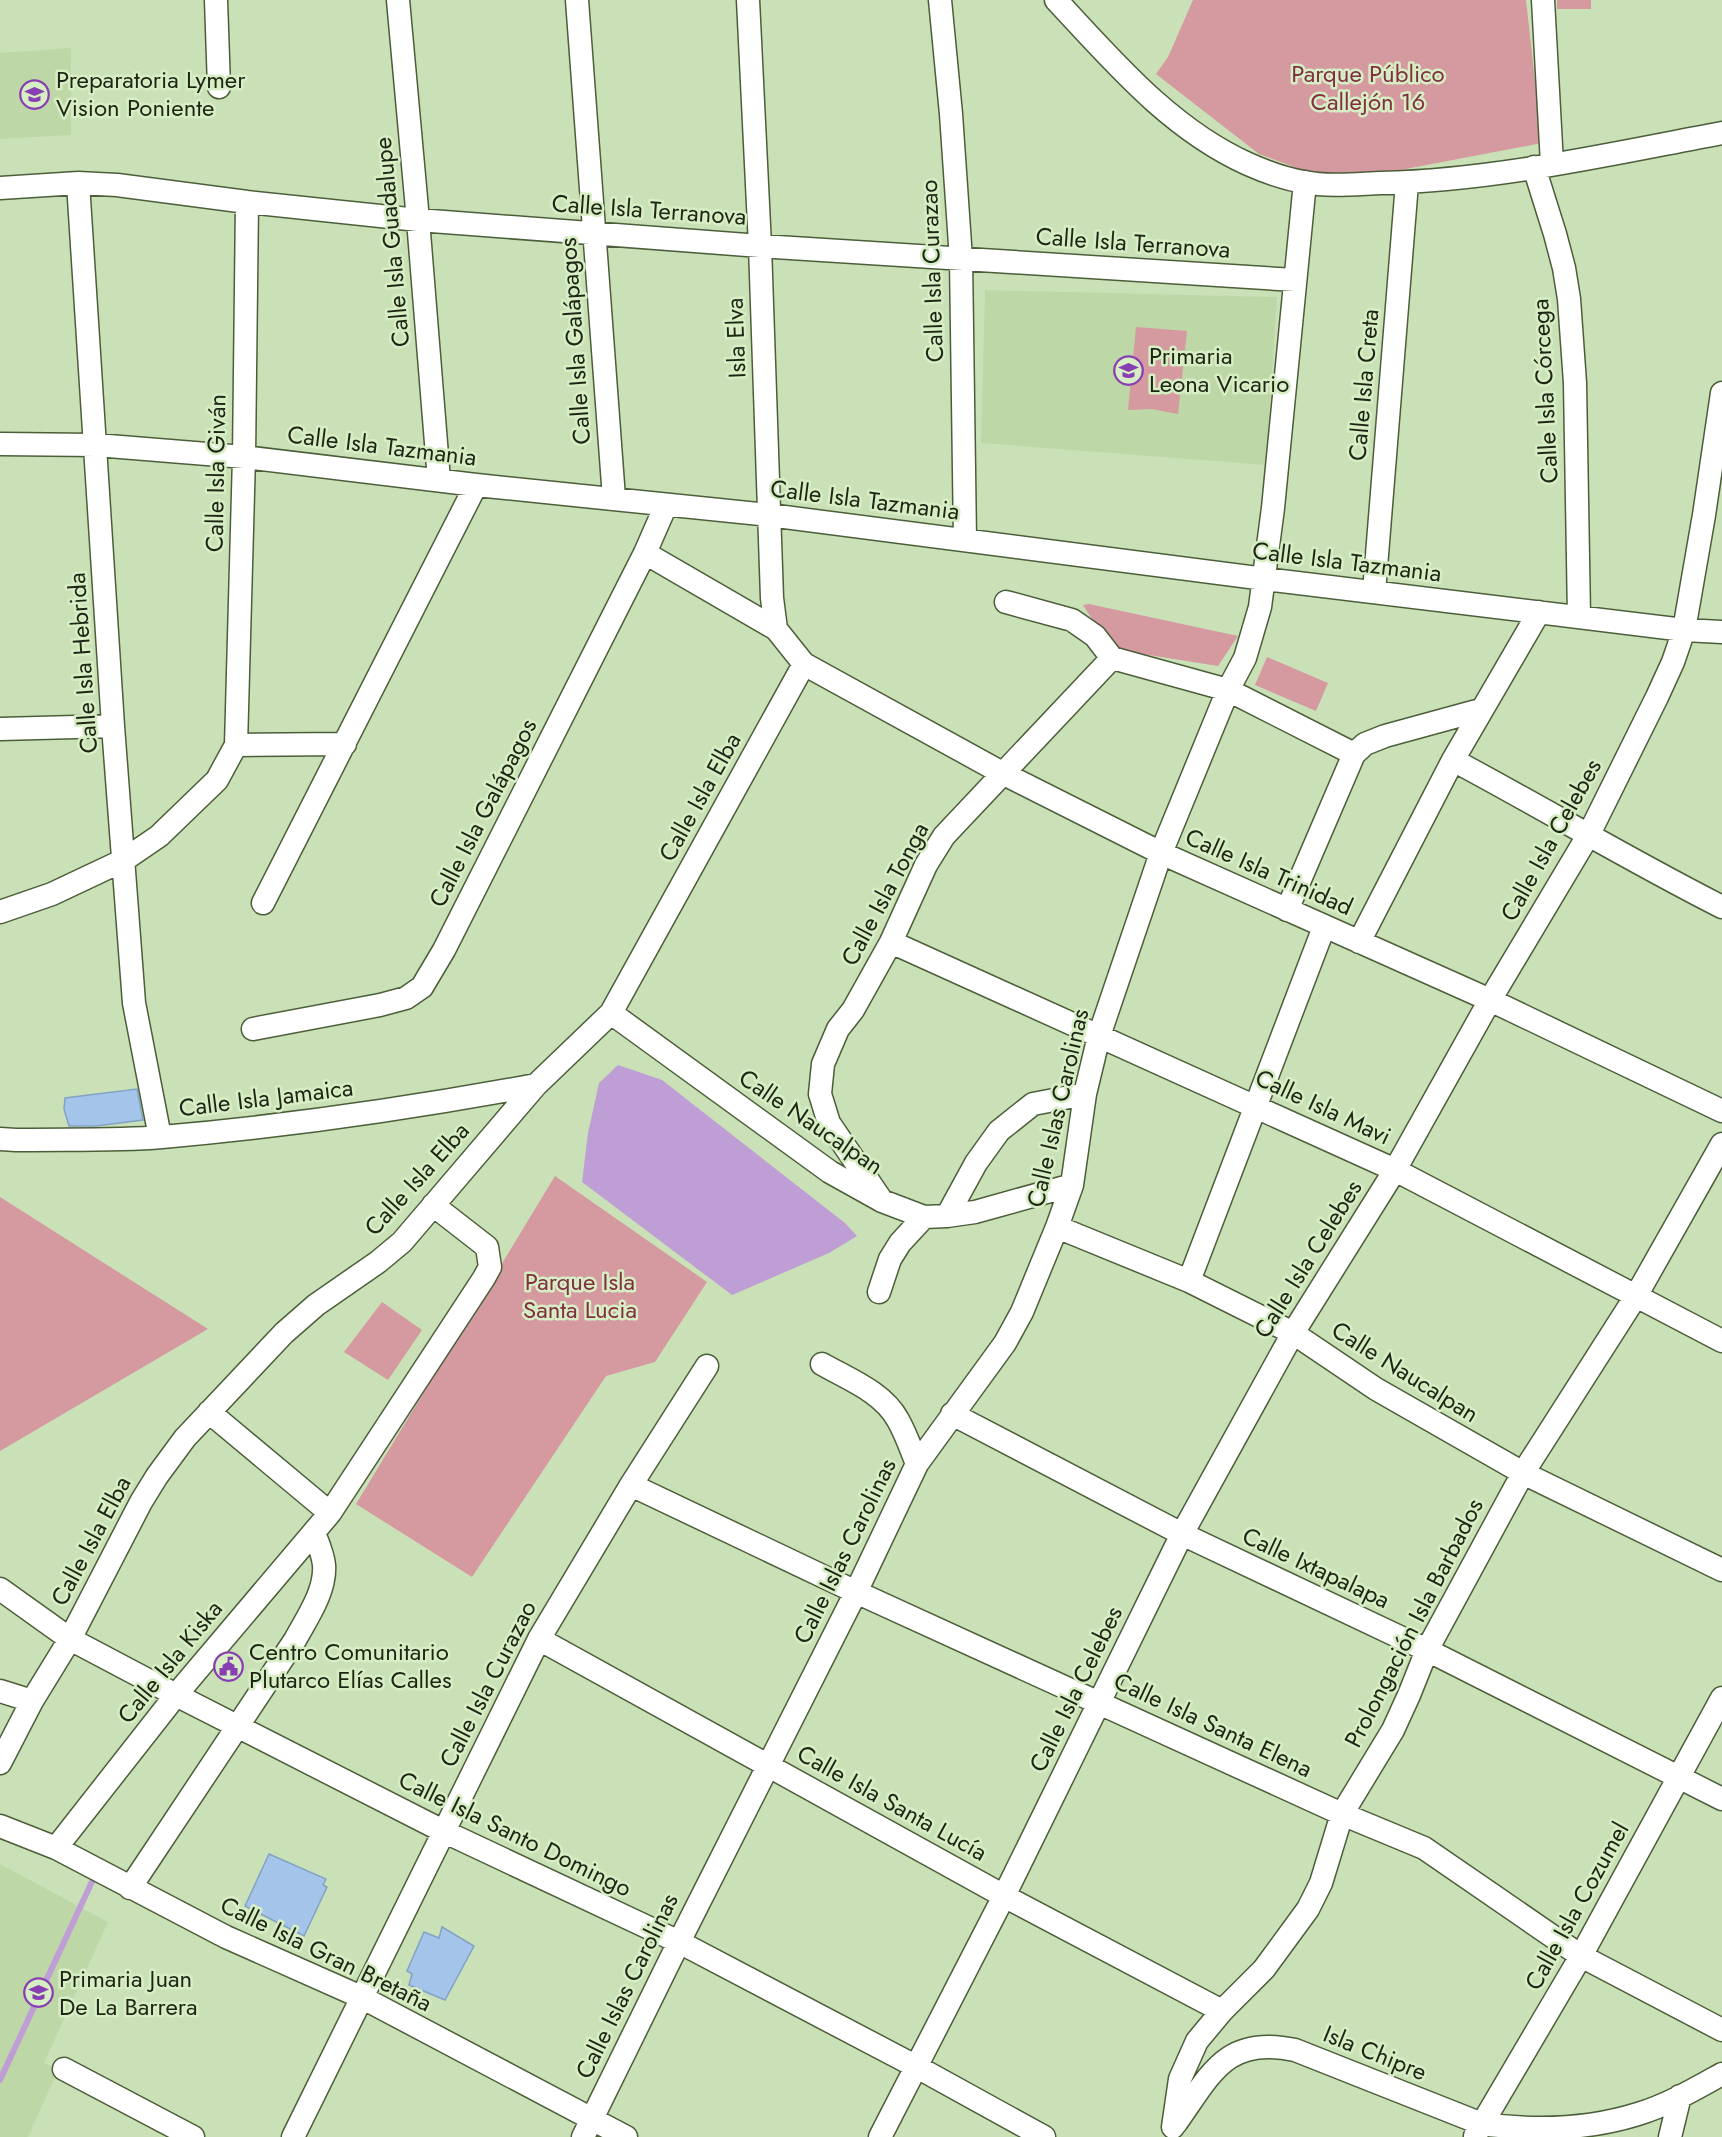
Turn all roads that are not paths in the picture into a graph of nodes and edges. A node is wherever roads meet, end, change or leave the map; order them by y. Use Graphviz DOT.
graph roads {
  1 [pos="216,0"];
  2 [pos="398,0"];
  3 [pos="577,0"];
  4 [pos="748,0"];
  5 [pos="940,0"];
  6 [pos="1056,0"];
  7 [pos="1543,0"];
  8 [pos="219,87"];
  9 [pos="1722,133"];
  10 [pos="1543,165"];
  11 [pos="1305,182"];
  12 [pos="78,183"];
  13 [pos="1407,183"];
  14 [pos="0,189"];
  15 [pos="247,202"];
  16 [pos="418,220"];
  17 [pos="593,233"];
  18 [pos="760,246"];
  19 [pos="961,259"];
  20 [pos="1295,280"];
  21 [pos="1722,393"];
  22 [pos="0,444"];
  23 [pos="96,445"];
  24 [pos="244,457"];
  25 [pos="439,480"];
  26 [pos="476,485"];
  27 [pos="614,498"];
  28 [pos="666,505"];
  29 [pos="1713,511"];
  30 [pos="769,515"];
  31 [pos="965,540"];
  32 [pos="645,553"];
  33 [pos="1265,579"];
  34 [pos="1374,592"];
  35 [pos="1006,602"];
  36 [pos="1539,612"];
  37 [pos="1579,617"];
  38 [pos="776,629"];
  39 [pos="1684,630"];
  40 [pos="1722,632"];
  41 [pos="1722,645"];
  42 [pos="1112,658"];
  43 [pos="804,664"];
  44 [pos="1228,690"];
  45 [pos="1480,710"];
  46 [pos="113,726"];
  47 [pos="0,729"];
  48 [pos="345,744"];
  49 [pos="236,745"];
  50 [pos="1354,754"];
  51 [pos="1453,760"];
  52 [pos="1004,774"];
  53 [pos="1589,834"];
  54 [pos="1161,853"];
  55 [pos="124,860"];
  56 [pos="263,903"];
  57 [pos="1722,907"];
  58 [pos="1287,910"];
  59 [pos="0,912"];
  60 [pos="1324,927"];
  61 [pos="891,942"];
  62 [pos="1359,942"];
  63 [pos="1490,1000"];
  64 [pos="611,1013"];
  65 [pos="253,1029"];
  66 [pos="1099,1036"];
  67 [pos="536,1085"];
  68 [pos="1084,1094"];
  69 [pos="1257,1107"];
  70 [pos="1722,1111"];
  71 [pos="160,1137"];
  72 [pos="0,1139"];
  73 [pos="1722,1144"];
  74 [pos="1395,1170"];
  75 [pos="1072,1185"];
  76 [pos="882,1202"];
  77 [pos="433,1205"];
  78 [pos="924,1216"];
  79 [pos="947,1216"];
  80 [pos="1057,1227"];
  81 [pos="1189,1281"];
  82 [pos="879,1292"];
  83 [pos="1636,1296"];
  84 [pos="1293,1333"];
  85 [pos="1722,1341"];
  86 [pos="822,1364"];
  87 [pos="707,1366"];
  88 [pos="209,1412"];
  89 [pos="952,1414"];
  90 [pos="917,1464"];
  91 [pos="1523,1473"];
  92 [pos="631,1485"];
  93 [pos="330,1513"];
  94 [pos="314,1533"];
  95 [pos="1182,1534"];
  96 [pos="1722,1570"];
  97 [pos="0,1589"];
  98 [pos="856,1592"];
  99 [pos="70,1639"];
  100 [pos="538,1639"];
  101 [pos="1427,1650"];
  102 [pos="0,1690"];
  103 [pos="176,1695"];
  104 [pos="1722,1698"];
  105 [pos="32,1701"];
  106 [pos="1100,1703"];
  107 [pos="236,1726"];
  108 [pos="0,1764"];
  109 [pos="767,1766"];
  110 [pos="1679,1777"];
  111 [pos="1722,1800"];
  112 [pos="1342,1814"];
  113 [pos="0,1826"];
  114 [pos="443,1831"];
  115 [pos="56,1848"];
  116 [pos="130,1888"];
  117 [pos="1004,1896"];
  118 [pos="679,1942"];
  119 [pos="1581,1956"];
  120 [pos="361,1997"];
  121 [pos="1222,2011"];
  122 [pos="1722,2030"];
  123 [pos="917,2067"];
  124 [pos="64,2069"];
  125 [pos="1722,2074"];
  126 [pos="1680,2097"];
  127 [pos="587,2128"];
  128 [pos="1478,2130"];
  129 [pos="1170,2132"];
  130 [pos="1512,2132"];
  131 [pos="193,2137"];
  132 [pos="293,2137"];
  133 [pos="626,2137"];
  134 [pos="880,2137"];
  135 [pos="1044,2137"];
  136 [pos="1671,2137"];
  1 -- 8 [label="street"];
  2 -- 16 [label="street, Calle Isla Guadalupe"];
  3 -- 17 [label="street, Calle Isla Galápagos"];
  4 -- 18 [label="street, Isla Elva"];
  5 -- 19 [label="street, Calle Isla Curazao"];
  6 -- 11 [label="street"];
  7 -- 10 [label="street, Calle Isla Córcega"];
  9 -- 10 [label="street"];
  10 -- 13 [label="street"];
  10 -- 37 [label="street, Calle Isla Córcega"];
  11 -- 13 [label="street"];
  11 -- 20 [label="street, Calle Islas Carolinas"];
  12 -- 14 [label="street, Calle Isla Terranova"];
  12 -- 15 [label="street, Calle Isla Terranova"];
  12 -- 23 [label="street, Calle Isla Hebrida"];
  13 -- 34 [label="street, Calle Isla Creta"];
  15 -- 16 [label="street, Calle Isla Terranova"];
  15 -- 24 [label="street, Calle Isla Giván"];
  16 -- 17 [label="street, Calle Isla Terranova"];
  16 -- 25 [label="street, Calle Isla Guadalupe"];
  17 -- 18 [label="street, Calle Isla Terranova"];
  17 -- 27 [label="street, Calle Isla Galápagos"];
  18 -- 19 [label="street, Calle Isla Terranova"];
  18 -- 30 [label="street, Isla Elva"];
  19 -- 20 [label="street, Calle Isla Terranova"];
  19 -- 31 [label="street, Calle Isla Curazao"];
  20 -- 33 [label="street, Calle Islas Carolinas"];
  21 -- 29 [label="street, Calle Isla Celebes"];
  22 -- 23 [label="street, Calle Isla Tazmania"];
  23 -- 24 [label="street, Calle Isla Tazmania"];
  23 -- 46 [label="street, Calle Isla Hebrida"];
  24 -- 25 [label="street, Calle Isla Tazmania"];
  24 -- 49 [label="street, Calle Isla Giván"];
  25 -- 26 [label="street, Calle Isla Tazmania"];
  26 -- 27 [label="street, Calle Isla Tazmania"];
  26 -- 48 [label="street"];
  27 -- 28 [label="street, Calle Isla Tazmania"];
  28 -- 30 [label="street, Calle Isla Tazmania"];
  28 -- 32 [label="street, Calle Isla Galápagos"];
  29 -- 39 [label="street, Calle Isla Celebes"];
  30 -- 31 [label="street, Calle Isla Tazmania"];
  30 -- 38 [label="street, Isla Elva"];
  31 -- 33 [label="street, Calle Isla Tazmania"];
  32 -- 38 [label="street"];
  32 -- 65 [label="street, Calle Isla Galápagos"];
  33 -- 34 [label="street, Calle Isla Tazmania"];
  33 -- 44 [label="street, Calle Islas Carolinas"];
  34 -- 36 [label="street, Calle Isla Tazmania"];
  35 -- 42 [label="street"];
  36 -- 37 [label="street, Calle Isla Tazmania"];
  36 -- 45 [label="street"];
  37 -- 39 [label="street, Calle Isla Tazmania"];
  38 -- 43 [label="street, Isla Elva"];
  39 -- 40 [label="street, Calle Isla Tazmania"];
  39 -- 41 [label="street"];
  39 -- 53 [label="street, Calle Isla Celebes"];
  42 -- 44 [label="street"];
  42 -- 52 [label="street, Calle Isla Tonga"];
  43 -- 52 [label="street, Calle Isla Trinidad"];
  43 -- 64 [label="street, Calle Isla Elba"];
  44 -- 50 [label="street"];
  44 -- 54 [label="street, Calle Islas Carolinas"];
  45 -- 50 [label="street"];
  45 -- 51 [label="street"];
  46 -- 47 [label="street"];
  46 -- 55 [label="street, Calle Isla Hebrida"];
  48 -- 49 [label="street"];
  48 -- 56 [label="street"];
  49 -- 55 [label="street"];
  50 -- 58 [label="street"];
  51 -- 53 [label="street"];
  51 -- 62 [label="street"];
  52 -- 54 [label="street, Calle Isla Trinidad"];
  52 -- 61 [label="street, Calle Isla Tonga"];
  53 -- 57 [label="street"];
  53 -- 63 [label="street, Calle Isla Celebes"];
  54 -- 58 [label="street, Calle Isla Trinidad"];
  54 -- 66 [label="street, Calle Islas Carolinas"];
  55 -- 59 [label="street"];
  55 -- 71 [label="street, Calle Isla Hebrida"];
  58 -- 60 [label="street, Calle Isla Trinidad"];
  60 -- 62 [label="street, Calle Isla Trinidad"];
  60 -- 69 [label="street"];
  61 -- 66 [label="street, Calle Isla Mavi"];
  61 -- 76 [label="street, Calle Isla Tonga"];
  62 -- 63 [label="street, Calle Isla Trinidad"];
  63 -- 70 [label="street, Calle Isla Trinidad"];
  63 -- 74 [label="street, Calle Isla Celebes"];
  64 -- 67 [label="street, Calle Isla Elba"];
  64 -- 76 [label="street, Calle Naucalpan"];
  66 -- 68 [label="street, Calle Islas Carolinas"];
  66 -- 69 [label="street, Calle Isla Mavi"];
  67 -- 71 [label="street, Calle Isla Jamaica"];
  67 -- 77 [label="street, Calle Isla Elba"];
  68 -- 75 [label="street, Calle Islas Carolinas"];
  68 -- 79 [label="street"];
  69 -- 74 [label="street, Calle Isla Mavi"];
  69 -- 81 [label="street"];
  71 -- 72 [label="street, Calle Isla Jamaica"];
  73 -- 83 [label="street, Prolongación Isla Barbados"];
  74 -- 83 [label="street, Calle Isla Mavi"];
  74 -- 84 [label="street, Calle Isla Celebes"];
  75 -- 79 [label="street, Calle Naucalpan"];
  75 -- 80 [label="street, Calle Islas Carolinas"];
  76 -- 78 [label="street, Calle Naucalpan"];
  77 -- 88 [label="street, Calle Isla Elba"];
  77 -- 93 [label="street, Calle Isla Kiska"];
  78 -- 79 [label="street, Calle Naucalpan"];
  78 -- 82 [label="street"];
  80 -- 81 [label="street, Calle Naucalpan"];
  80 -- 89 [label="street, Calle Islas Carolinas"];
  81 -- 84 [label="street, Calle Naucalpan"];
  83 -- 85 [label="street, Calle Isla Mavi"];
  83 -- 91 [label="street, Prolongación Isla Barbados"];
  84 -- 91 [label="street, Calle Naucalpan"];
  84 -- 95 [label="street, Calle Isla Celebes"];
  86 -- 90 [label="street"];
  87 -- 92 [label="street, Calle Isla Curazao"];
  88 -- 93 [label="street"];
  88 -- 99 [label="street, Calle Isla Elba"];
  89 -- 90 [label="street, Calle Islas Carolinas"];
  89 -- 95 [label="street, Calle Ixtapalapa"];
  90 -- 98 [label="street, Calle Islas Carolinas"];
  91 -- 96 [label="street, Calle Naucalpan"];
  91 -- 101 [label="street, Prolongación Isla Barbados"];
  92 -- 98 [label="street, Calle Isla Santa Elena"];
  92 -- 100 [label="street, Calle Isla Curazao"];
  93 -- 94 [label="street, Calle Isla Kiska"];
  94 -- 103 [label="street, Calle Isla Kiska"];
  94 -- 107 [label="street"];
  95 -- 101 [label="street, Calle Ixtapalapa"];
  95 -- 106 [label="street, Calle Isla Celebes"];
  97 -- 99 [label="street, Calle Isla Santo Domingo"];
  98 -- 106 [label="street, Calle Isla Santa Elena"];
  98 -- 109 [label="street, Calle Islas Carolinas"];
  99 -- 103 [label="street, Calle Isla Santo Domingo"];
  99 -- 105 [label="street, Calle Isla Elba"];
  100 -- 109 [label="street, Calle Isla Santa Lucía"];
  100 -- 114 [label="street, Calle Isla Curazao"];
  101 -- 110 [label="street, Calle Ixtapalapa"];
  101 -- 112 [label="street, Prolongación Isla Barbados"];
  102 -- 105 [label="street"];
  103 -- 107 [label="street, Calle Isla Santo Domingo"];
  103 -- 115 [label="street, Calle Isla Kiska"];
  104 -- 110 [label="street, Calle Isla Cozumel"];
  105 -- 108 [label="street, Calle Isla Elba"];
  106 -- 112 [label="street, Calle Isla Santa Elena"];
  106 -- 117 [label="street, Calle Isla Celebes"];
  107 -- 114 [label="street, Calle Isla Santo Domingo"];
  107 -- 116 [label="street"];
  109 -- 117 [label="street, Calle Isla Santa Lucía"];
  109 -- 118 [label="street, Calle Islas Carolinas"];
  110 -- 111 [label="street, Calle Ixtapalapa"];
  110 -- 119 [label="street, Calle Isla Cozumel"];
  112 -- 119 [label="street, Calle Isla Santa Elena"];
  112 -- 121 [label="street, Prolongación Isla Barbados"];
  113 -- 115 [label="street, Calle Isla Gran Bretaña"];
  114 -- 118 [label="street, Calle Isla Santo Domingo"];
  114 -- 120 [label="street, Calle Isla Curazao"];
  115 -- 116 [label="street, Calle Isla Gran Bretaña"];
  116 -- 120 [label="street, Calle Isla Gran Bretaña"];
  117 -- 121 [label="street, Calle Isla Santa Lucía"];
  117 -- 123 [label="street, Calle Isla Celebes"];
  118 -- 123 [label="street, Calle Isla Santo Domingo"];
  118 -- 127 [label="street, Calle Islas Carolinas"];
  119 -- 122 [label="street, Calle Isla Santa Elena"];
  119 -- 128 [label="street, Calle Isla Cozumel"];
  120 -- 127 [label="street, Calle Isla Gran Bretaña"];
  120 -- 132 [label="street, Calle Isla Curazao"];
  121 -- 129 [label="street, Prolongación Isla Barbados"];
  123 -- 134 [label="street, Calle Isla Celebes"];
  123 -- 135 [label="street, Calle Isla Santo Domingo"];
  124 -- 131 [label="street"];
  125 -- 126 [label="street, Isla Chipre"];
  126 -- 130 [label="street, Isla Chipre"];
  126 -- 136 [label="street"];
  127 -- 133 [label="street, Calle Isla Gran Bretaña"];
  128 -- 129 [label="street, Isla Chipre"];
  128 -- 130 [label="street, Isla Chipre"];
}
